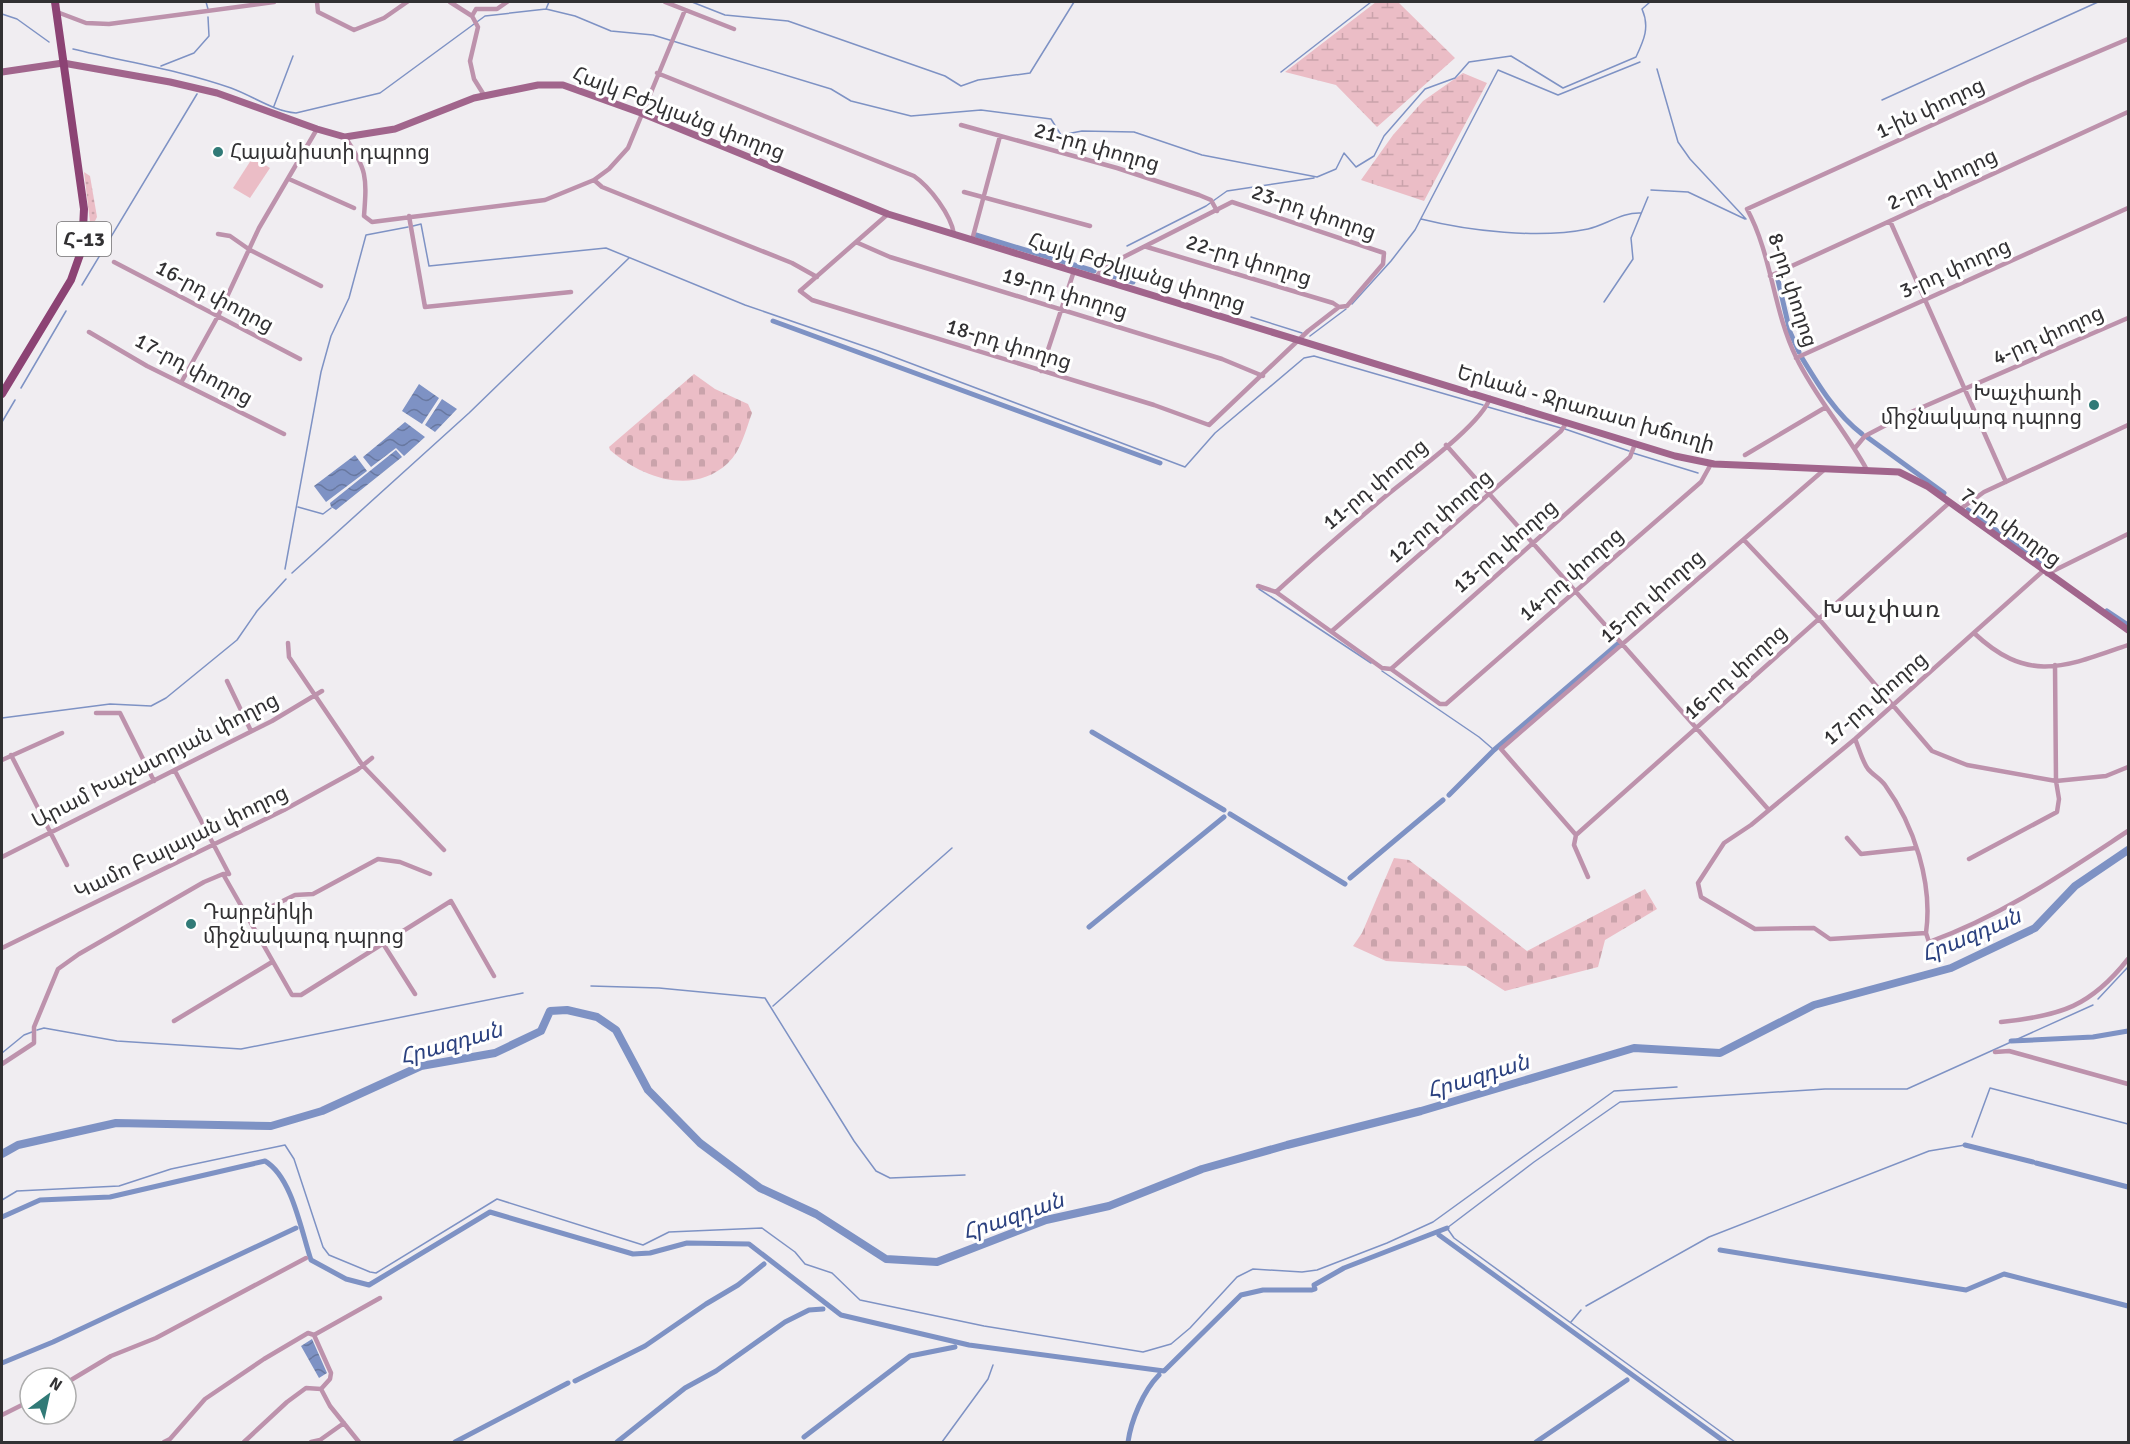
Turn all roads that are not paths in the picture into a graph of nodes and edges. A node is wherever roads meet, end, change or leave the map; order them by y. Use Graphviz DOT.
graph roads {
  1 [pos="55,2"];
  2 [pos="274,2"];
  3 [pos="317,2"];
  4 [pos="406,2"];
  5 [pos="450,2"];
  6 [pos="507,2"];
  7 [pos="665,2"];
  8 [pos="685,10"];
  9 [pos="57,12"];
  10 [pos="472,16"];
  11 [pos="734,29"];
  12 [pos="2128,39"];
  13 [pos="63,63"];
  14 [pos="2,72"];
  15 [pos="657,73"];
  16 [pos="484,95"];
  17 [pos="641,112"];
  18 [pos="2128,112"];
  19 [pos="961,124"];
  20 [pos="316,129"];
  21 [pos="1000,136"];
  22 [pos="345,137"];
  23 [pos="288,179"];
  24 [pos="594,180"];
  25 [pos="964,192"];
  26 [pos="983,198"];
  27 [pos="354,208"];
  28 [pos="2128,208"];
  29 [pos="1747,209"];
  30 [pos="1217,211"];
  31 [pos="888,214"];
  32 [pos="409,216"];
  33 [pos="1890,222"];
  34 [pos="1090,226"];
  35 [pos="218,234"];
  36 [pos="954,234"];
  37 [pos="972,240"];
  38 [pos="858,243"];
  39 [pos="1147,247"];
  40 [pos="250,250"];
  41 [pos="114,262"];
  42 [pos="1074,271"];
  43 [pos="1770,276"];
  44 [pos="817,277"];
  45 [pos="1096,277"];
  46 [pos="321,286"];
  47 [pos="571,292"];
  48 [pos="1925,299"];
  49 [pos="1339,308"];
  50 [pos="1060,309"];
  51 [pos="218,316"];
  52 [pos="2128,318"];
  53 [pos="89,332"];
  54 [pos="1302,340"];
  55 [pos="1796,358"];
  56 [pos="300,360"];
  57 [pos="1041,371"];
  58 [pos="1263,376"];
  59 [pos="182,381"];
  60 [pos="1966,389"];
  61 [pos="2,394"];
  62 [pos="1489,400"];
  63 [pos="1826,407"];
  64 [pos="1566,423"];
  65 [pos="2128,425"];
  66 [pos="284,434"];
  67 [pos="1635,444"];
  68 [pos="1446,445"];
  69 [pos="1855,448"];
  70 [pos="1745,456"];
  71 [pos="1711,464"];
  72 [pos="1825,469"];
  73 [pos="1867,471"];
  74 [pos="2006,482"];
  75 [pos="1491,494"];
  76 [pos="1949,503"];
  77 [pos="1959,510"];
  78 [pos="2128,534"];
  79 [pos="1744,540"];
  80 [pos="1535,543"];
  81 [pos="2045,572"];
  82 [pos="1258,586"];
  83 [pos="1276,592"];
  84 [pos="1576,592"];
  85 [pos="1819,619"];
  86 [pos="2128,630"];
  87 [pos="1332,631"];
  88 [pos="1974,633"];
  89 [pos="288,643"];
  90 [pos="1624,644"];
  91 [pos="2128,645"];
  92 [pos="2055,665"];
  93 [pos="1391,669"];
  94 [pos="227,681"];
  95 [pos="322,691"];
  96 [pos="315,695"];
  97 [pos="1891,705"];
  98 [pos="96,713"];
  99 [pos="1696,729"];
  100 [pos="251,731"];
  101 [pos="62,733"];
  102 [pos="1856,739"];
  103 [pos="11,755"];
  104 [pos="372,759"];
  105 [pos="2,760"];
  106 [pos="363,766"];
  107 [pos="2128,767"];
  108 [pos="175,771"];
  109 [pos="2056,781"];
  110 [pos="154,782"];
  111 [pos="1768,809"];
  112 [pos="2128,831"];
  113 [pos="51,832"];
  114 [pos="1576,835"];
  115 [pos="1847,838"];
  116 [pos="211,844"];
  117 [pos="1916,848"];
  118 [pos="444,850"];
  119 [pos="2,857"];
  120 [pos="1969,859"];
  121 [pos="67,865"];
  122 [pos="224,874"];
  123 [pos="430,874"];
  124 [pos="1588,877"];
  125 [pos="249,918"];
  126 [pos="1926,933"];
  127 [pos="382,942"];
  128 [pos="2,948"];
  129 [pos="2128,958"];
  130 [pos="272,962"];
  131 [pos="494,976"];
  132 [pos="415,994"];
  133 [pos="174,1021"];
  134 [pos="2001,1022"];
  135 [pos="1995,1052"];
  136 [pos="2,1064"];
  137 [pos="2128,1084"];
  138 [pos="306,1258"];
  139 [pos="380,1298"];
  140 [pos="314,1335"];
  141 [pos="78,1376"];
  142 [pos="321,1389"];
  143 [pos="18,1407"];
  144 [pos="2,1415"];
  145 [pos="344,1424"];
  146 [pos="164,1443"];
  147 [pos="244,1443"];
  148 [pos="311,1443"];
  149 [pos="359,1443"];
  1 -- 9 [label="main road, Հ-13"];
  2 -- 9 [label="street"];
  3 -- 4 [label="street"];
  5 -- 10 [label="street"];
  6 -- 10 [label="street"];
  7 -- 8 [label="street"];
  8 -- 11 [label="street"];
  8 -- 15 [label="street"];
  9 -- 13 [label="main road, Հ-13"];
  10 -- 16 [label="street"];
  12 -- 29 [label="street, 1-ին փողոց"];
  13 -- 14 [label="main road, Հայկ Բժշկյանց փողոց"];
  13 -- 20 [label="main road, Հայկ Բժշկյանց փողոց"];
  13 -- 61 [label="main road, Հ-13"];
  15 -- 17 [label="street"];
  15 -- 36 [label="street"];
  16 -- 17 [label="main road, Հայկ Բժշկյանց փողոց"];
  16 -- 22 [label="main road, Հայկ Բժշկյանց փողոց"];
  17 -- 24 [label="street"];
  17 -- 31 [label="main road, Հայկ Բժշկյանց փողոց"];
  18 -- 33 [label="street, 2-րդ փողոց"];
  19 -- 21 [label="street, 21-րդ փողոց"];
  20 -- 22 [label="main road, Հայկ Բժշկյանց փողոց"];
  20 -- 23 [label="street"];
  21 -- 26 [label="street"];
  21 -- 30 [label="street, 21-րդ փողոց"];
  22 -- 32 [label="street"];
  23 -- 27 [label="street"];
  23 -- 40 [label="street"];
  24 -- 32 [label="street"];
  24 -- 44 [label="street"];
  25 -- 26 [label="street"];
  26 -- 34 [label="street"];
  26 -- 37 [label="street"];
  28 -- 48 [label="street, 3-րդ փողոց"];
  29 -- 43 [label="street, 8-րդ փողոց"];
  30 -- 39 [label="street"];
  30 -- 49 [label="street, 23-րդ փողոց"];
  31 -- 36 [label="main road, Հայկ Բժշկյանց փողոց"];
  31 -- 38 [label="street"];
  32 -- 47 [label="street"];
  33 -- 43 [label="street, 2-րդ փողոց"];
  33 -- 48 [label="street"];
  35 -- 40 [label="street"];
  36 -- 37 [label="main road, Հայկ Բժշկյանց փողոց"];
  37 -- 42 [label="main road, Հայկ Բժշկյանց փողոց"];
  38 -- 44 [label="street"];
  38 -- 50 [label="street, 19-րդ փողոց"];
  39 -- 45 [label="street"];
  39 -- 49 [label="street, 22-րդ փողոց"];
  40 -- 46 [label="street"];
  40 -- 51 [label="street"];
  41 -- 51 [label="street, 16-րդ փողոց"];
  42 -- 45 [label="main road, Հայկ Բժշկյանց փողոց"];
  42 -- 50 [label="street"];
  43 -- 55 [label="street, 8-րդ փողոց"];
  44 -- 57 [label="street, 18-րդ փողոց"];
  45 -- 54 [label="main road, Հայկ Բժշկյանց փողոց"];
  48 -- 55 [label="street, 3-րդ փողոց"];
  48 -- 60 [label="street"];
  49 -- 54 [label="street"];
  50 -- 57 [label="street"];
  50 -- 58 [label="street, 19-րդ փողոց"];
  51 -- 56 [label="street, 16-րդ փողոց"];
  51 -- 59 [label="street"];
  52 -- 60 [label="street, 4-րդ փողոց"];
  53 -- 59 [label="street, 17-րդ փողոց"];
  54 -- 58 [label="street"];
  54 -- 62 [label="main road, Երևան - Ջրառատ խճուղի"];
  55 -- 63 [label="street, 8-րդ փողոց"];
  57 -- 58 [label="street, 18-րդ փողոց"];
  59 -- 66 [label="street, 17-րդ փողոց"];
  60 -- 69 [label="street, 4-րդ փողոց"];
  60 -- 74 [label="street"];
  62 -- 64 [label="main road, Երևան - Ջրառատ խճուղի"];
  62 -- 68 [label="street, 11-րդ փողոց"];
  63 -- 69 [label="street, 8-րդ փողոց"];
  63 -- 70 [label="street"];
  64 -- 67 [label="main road, Երևան - Ջրառատ խճուղի"];
  64 -- 75 [label="street, 12-րդ փողոց"];
  65 -- 74 [label="street"];
  67 -- 71 [label="main road, Երևան - Ջրառատ խճուղի"];
  67 -- 80 [label="street, 13-րդ փողոց"];
  68 -- 75 [label="street"];
  68 -- 83 [label="street, 11-րդ փողոց"];
  69 -- 73 [label="street, 8-րդ փողոց"];
  71 -- 72 [label="main road, Երևան - Ջրառատ խճուղի"];
  71 -- 84 [label="street, 14-րդ փողոց"];
  72 -- 73 [label="main road, Երևան - Ջրառատ խճուղի"];
  72 -- 79 [label="street, 15-րդ փողոց"];
  73 -- 76 [label="main road, 7-րդ փողոց"];
  74 -- 77 [label="street"];
  75 -- 80 [label="street"];
  75 -- 87 [label="street, 12-րդ փողոց"];
  76 -- 77 [label="main road, 7-րդ փողոց"];
  76 -- 85 [label="street, 16-րդ փողոց"];
  77 -- 81 [label="main road, 7-րդ փողոց"];
  78 -- 81 [label="street, 17-րդ փողոց"];
  79 -- 85 [label="street"];
  79 -- 90 [label="street, 15-րդ փողոց"];
  80 -- 84 [label="street"];
  80 -- 93 [label="street, 13-րդ փողոց"];
  81 -- 86 [label="main road, 7-րդ փողոց"];
  81 -- 88 [label="street, 17-րդ փողոց"];
  82 -- 83 [label="street"];
  83 -- 87 [label="street"];
  84 -- 90 [label="street"];
  84 -- 93 [label="street, 14-րդ փողոց"];
  85 -- 97 [label="street"];
  85 -- 99 [label="street, 16-րդ փողոց"];
  87 -- 93 [label="street"];
  88 -- 92 [label="street"];
  88 -- 97 [label="street, 17-րդ փողոց"];
  89 -- 96 [label="street"];
  90 -- 99 [label="street"];
  90 -- 114 [label="street, 15-րդ փողոց"];
  91 -- 92 [label="street"];
  92 -- 109 [label="street"];
  94 -- 100 [label="street"];
  95 -- 96 [label="street, Արամ Խաչատրյան փողոց"];
  96 -- 100 [label="street, Արամ Խաչատրյան փողոց"];
  96 -- 106 [label="street"];
  97 -- 102 [label="street, 17-րդ փողոց"];
  97 -- 109 [label="street"];
  98 -- 110 [label="street"];
  99 -- 111 [label="street"];
  99 -- 114 [label="street, 16-րդ փողոց"];
  100 -- 108 [label="street, Արամ Խաչատրյան փողոց"];
  101 -- 103 [label="street"];
  102 -- 111 [label="street, 17-րդ փողոց"];
  102 -- 117 [label="street"];
  103 -- 105 [label="street"];
  103 -- 113 [label="street"];
  104 -- 106 [label="street, Կամո Բալայան փողոց"];
  106 -- 116 [label="street, Կամո Բալայան փողոց"];
  106 -- 118 [label="street"];
  107 -- 109 [label="street"];
  108 -- 110 [label="street, Արամ Խաչատրյան փողոց"];
  108 -- 116 [label="street"];
  109 -- 120 [label="street"];
  110 -- 113 [label="street, Արամ Խաչատրյան փողոց"];
  111 -- 126 [label="street, 17-րդ փողոց"];
  112 -- 126 [label="street, 17-րդ փողոց"];
  113 -- 119 [label="street, Արամ Խաչատրյան փողոց"];
  113 -- 121 [label="street"];
  114 -- 124 [label="street"];
  115 -- 117 [label="street"];
  116 -- 122 [label="street"];
  116 -- 128 [label="street, Կամո Բալայան փողոց"];
  117 -- 126 [label="street"];
  122 -- 125 [label="street"];
  122 -- 136 [label="street"];
  123 -- 125 [label="street"];
  125 -- 130 [label="street"];
  127 -- 130 [label="street"];
  127 -- 131 [label="street"];
  127 -- 132 [label="street"];
  129 -- 134 [label="street"];
  130 -- 133 [label="street"];
  135 -- 137 [label="street"];
  138 -- 141 [label="street"];
  139 -- 140 [label="street"];
  140 -- 142 [label="street"];
  140 -- 146 [label="street"];
  142 -- 145 [label="street"];
  142 -- 147 [label="street"];
  143 -- 144 [label="street"];
  145 -- 148 [label="street"];
  145 -- 149 [label="street"];
}
